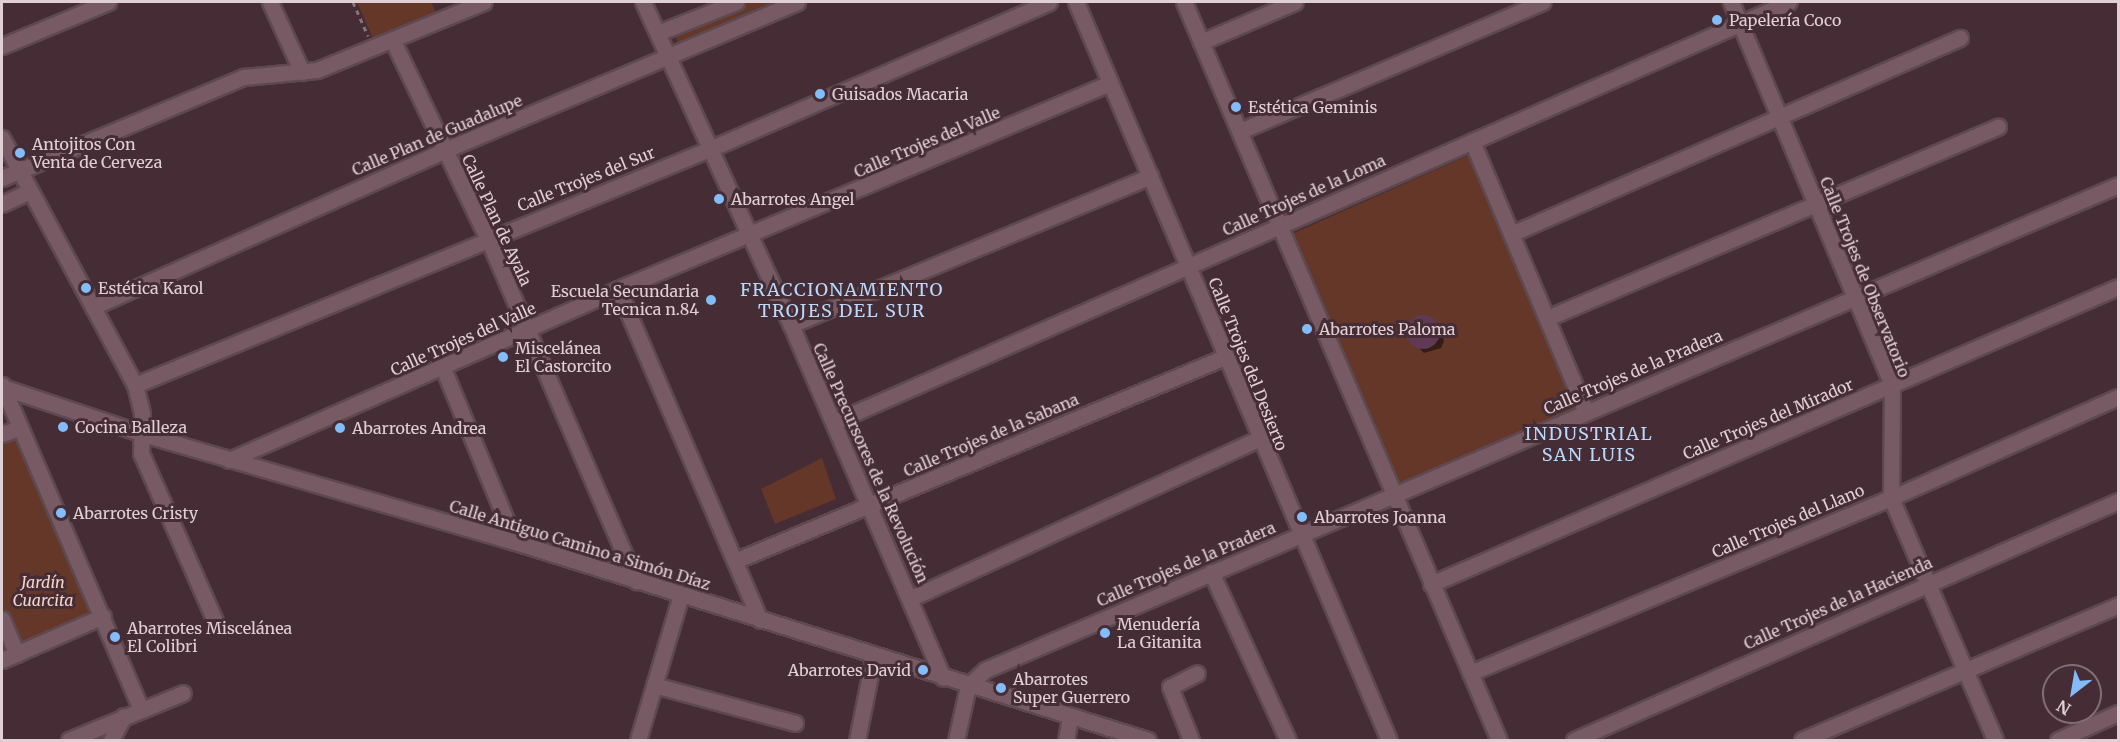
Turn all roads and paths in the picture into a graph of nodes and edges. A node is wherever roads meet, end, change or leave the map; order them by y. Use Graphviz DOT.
graph roads {
  1 [pos="108,2"];
  2 [pos="270,2"];
  3 [pos="353,2"];
  4 [pos="484,2"];
  5 [pos="644,2"];
  6 [pos="736,2"];
  7 [pos="797,2"];
  8 [pos="1049,2"];
  9 [pos="1076,2"];
  10 [pos="1184,2"];
  11 [pos="1295,2"];
  12 [pos="1543,2"];
  13 [pos="1731,2"];
  14 [pos="1789,2"];
  15 [pos="1740,23"];
  16 [pos="660,32"];
  17 [pos="1960,38"];
  18 [pos="393,41"];
  19 [pos="1201,42"];
  20 [pos="2,46"];
  21 [pos="373,49"];
  22 [pos="671,57"];
  23 [pos="302,72"];
  24 [pos="1110,83"];
  25 [pos="1779,117"];
  26 [pos="1998,127"];
  27 [pos="1240,130"];
  28 [pos="2,138"];
  29 [pos="1472,141"];
  30 [pos="712,148"];
  31 [pos="445,150"];
  32 [pos="19,170"];
  33 [pos="1150,176"];
  34 [pos="2,178"];
  35 [pos="2118,184"];
  36 [pos="30,191"];
  37 [pos="2,204"];
  38 [pos="1816,204"];
  39 [pos="1280,225"];
  40 [pos="1511,234"];
  41 [pos="752,236"];
  42 [pos="488,238"];
  43 [pos="1188,266"];
  44 [pos="2118,287"];
  45 [pos="618,289"];
  46 [pos="1857,297"];
  47 [pos="93,307"];
  48 [pos="1547,318"];
  49 [pos="791,325"];
  50 [pos="527,330"];
  51 [pos="1225,357"];
  52 [pos="443,368"];
  53 [pos="135,385"];
  54 [pos="1892,385"];
  55 [pos="2,387"];
  56 [pos="2118,397"];
  57 [pos="1586,412"];
  58 [pos="834,422"];
  59 [pos="19,428"];
  60 [pos="2,434"];
  61 [pos="143,434"];
  62 [pos="1259,439"];
  63 [pos="229,460"];
  64 [pos="1392,495"];
  65 [pos="1891,498"];
  66 [pos="2118,501"];
  67 [pos="870,505"];
  68 [pos="1300,534"];
  69 [pos="515,542"];
  70 [pos="737,560"];
  71 [pos="1210,572"];
  72 [pos="636,581"];
  73 [pos="1927,583"];
  74 [pos="1431,584"];
  75 [pos="681,595"];
  76 [pos="911,598"];
  77 [pos="2118,605"];
  78 [pos="103,616"];
  79 [pos="2,619"];
  80 [pos="760,620"];
  81 [pos="216,623"];
  82 [pos="17,654"];
  83 [pos="874,655"];
  84 [pos="2,660"];
  85 [pos="1197,673"];
  86 [pos="1470,673"];
  87 [pos="1966,673"];
  88 [pos="943,678"];
  89 [pos="654,686"];
  90 [pos="968,686"];
  91 [pos="183,693"];
  92 [pos="141,710"];
  93 [pos="2118,713"];
  94 [pos="124,716"];
  95 [pos="1070,718"];
  96 [pos="795,723"];
  97 [pos="69,741"];
  98 [pos="111,741"];
  99 [pos="638,741"];
  100 [pos="857,741"];
  101 [pos="956,741"];
  102 [pos="1066,741"];
  103 [pos="1148,741"];
  104 [pos="1191,741"];
  105 [pos="1288,741"];
  106 [pos="1389,741"];
  107 [pos="1499,741"];
  108 [pos="1574,741"];
  109 [pos="1802,741"];
  110 [pos="1995,741"];
  111 [pos="2058,741"];
  1 -- 20 [label="street"];
  2 -- 23 [label="street"];
  3 -- 21 [label="path"];
  4 -- 18 [label="street"];
  5 -- 16 [label="street, Calle Precursores de la Revolución"];
  6 -- 16 [label="street"];
  7 -- 22 [label="street, Calle Plan de Guadalupe"];
  8 -- 30 [label="street, Calle Trojes del Sur"];
  9 -- 24 [label="street, Calle Trojes del Desierto"];
  10 -- 19 [label="street"];
  11 -- 19 [label="street"];
  12 -- 27 [label="street"];
  13 -- 15 [label="street, Calle Trojes de Observatorio"];
  14 -- 15 [label="street, Calle Trojes de la Loma"];
  15 -- 25 [label="street, Calle Trojes de Observatorio"];
  15 -- 29 [label="street, Calle Trojes de la Loma"];
  16 -- 22 [label="street, Calle Precursores de la Revolución"];
  17 -- 25 [label="street"];
  18 -- 21 [label="street"];
  18 -- 31 [label="street, Calle Plan de Ayala"];
  19 -- 27 [label="street"];
  21 -- 23 [label="street"];
  22 -- 30 [label="street, Calle Precursores de la Revolución"];
  22 -- 31 [label="street, Calle Plan de Guadalupe"];
  23 -- 32 [label="street"];
  24 -- 33 [label="street, Calle Trojes del Desierto"];
  24 -- 41 [label="street, Calle Trojes del Valle"];
  25 -- 38 [label="street, Calle Trojes de Observatorio"];
  25 -- 40 [label="street"];
  26 -- 38 [label="street"];
  27 -- 39 [label="street"];
  28 -- 32 [label="street"];
  29 -- 39 [label="street, Calle Trojes de la Loma"];
  29 -- 40 [label="street"];
  30 -- 41 [label="street, Calle Precursores de la Revolución"];
  30 -- 42 [label="street, Calle Trojes del Sur"];
  31 -- 42 [label="street, Calle Plan de Ayala"];
  31 -- 47 [label="street, Calle Plan de Guadalupe"];
  32 -- 34 [label="street"];
  32 -- 36 [label="street"];
  33 -- 43 [label="street, Calle Trojes del Desierto"];
  33 -- 49 [label="street"];
  35 -- 46 [label="street, Calle Trojes de la Pradera"];
  36 -- 37 [label="street"];
  36 -- 47 [label="street"];
  38 -- 46 [label="street, Calle Trojes de Observatorio"];
  38 -- 48 [label="street"];
  39 -- 43 [label="street, Calle Trojes de la Loma"];
  39 -- 64 [label="street"];
  40 -- 48 [label="street"];
  41 -- 45 [label="street, Calle Trojes del Valle"];
  41 -- 49 [label="street, Calle Precursores de la Revolución"];
  42 -- 50 [label="street, Calle Plan de Ayala"];
  42 -- 53 [label="street, Calle Trojes del Sur"];
  43 -- 51 [label="street, Calle Trojes del Desierto"];
  43 -- 58 [label="street, Calle Trojes de la Loma"];
  44 -- 54 [label="street, Calle Trojes del Mirador"];
  45 -- 50 [label="street, Calle Trojes del Valle"];
  45 -- 70 [label="street"];
  46 -- 54 [label="street, Calle Trojes de Observatorio"];
  46 -- 57 [label="street, Calle Trojes de la Pradera"];
  47 -- 53 [label="street"];
  48 -- 57 [label="street"];
  49 -- 58 [label="street, Calle Precursores de la Revolución"];
  50 -- 52 [label="street, Calle Trojes del Valle"];
  50 -- 72 [label="street, Calle Plan de Ayala"];
  51 -- 62 [label="street, Calle Trojes del Desierto"];
  51 -- 67 [label="street, Calle Trojes de la Sabana"];
  52 -- 63 [label="street, Calle Trojes del Valle"];
  52 -- 69 [label="street"];
  53 -- 61 [label="street"];
  54 -- 65 [label="street, Calle Trojes de Observatorio"];
  54 -- 74 [label="street, Calle Trojes del Mirador"];
  55 -- 59 [label="street"];
  55 -- 61 [label="street, Calle Antiguo Camino a Simón Díaz"];
  56 -- 65 [label="street, Calle Trojes del Llano"];
  57 -- 64 [label="street, Calle Trojes de la Pradera"];
  58 -- 67 [label="street, Calle Precursores de la Revolución"];
  59 -- 60 [label="street"];
  59 -- 78 [label="street"];
  61 -- 63 [label="street, Calle Antiguo Camino a Simón Díaz"];
  61 -- 81 [label="street"];
  62 -- 68 [label="street, Calle Trojes del Desierto"];
  62 -- 76 [label="street"];
  63 -- 69 [label="street, Calle Antiguo Camino a Simón Díaz"];
  64 -- 68 [label="street, Calle Trojes de la Pradera"];
  64 -- 74 [label="street"];
  65 -- 73 [label="street, Calle Trojes de Observatorio"];
  65 -- 86 [label="street, Calle Trojes del Llano"];
  66 -- 73 [label="street, Calle Trojes de la Hacienda"];
  67 -- 70 [label="street, Calle Trojes de la Sabana"];
  67 -- 76 [label="street, Calle Precursores de la Revolución"];
  68 -- 71 [label="street, Calle Trojes de la Pradera"];
  68 -- 106 [label="street, Calle Trojes del Desierto"];
  69 -- 72 [label="street, Calle Antiguo Camino a Simón Díaz"];
  70 -- 80 [label="street"];
  71 -- 90 [label="street, Calle Trojes de la Pradera"];
  71 -- 105 [label="street"];
  72 -- 75 [label="street, Calle Antiguo Camino a Simón Díaz"];
  73 -- 87 [label="street, Calle Trojes de Observatorio"];
  73 -- 108 [label="street, Calle Trojes de la Hacienda"];
  74 -- 86 [label="street"];
  75 -- 80 [label="street, Calle Antiguo Camino a Simón Díaz"];
  75 -- 89 [label="street"];
  76 -- 88 [label="street, Calle Precursores de la Revolución"];
  77 -- 87 [label="street"];
  78 -- 82 [label="street"];
  78 -- 92 [label="street"];
  79 -- 82 [label="street"];
  80 -- 83 [label="street, Calle Antiguo Camino a Simón Díaz"];
  82 -- 84 [label="street"];
  83 -- 88 [label="street, Calle Antiguo Camino a Simón Díaz"];
  83 -- 100 [label="street"];
  85 -- 104 [label="street"];
  86 -- 107 [label="street"];
  87 -- 109 [label="street"];
  87 -- 110 [label="street, Calle Trojes de Observatorio"];
  88 -- 90 [label="street, Calle Antiguo Camino a Simón Díaz"];
  89 -- 96 [label="street"];
  89 -- 99 [label="street"];
  90 -- 95 [label="street, Calle Antiguo Camino a Simón Díaz"];
  90 -- 101 [label="street"];
  91 -- 92 [label="street"];
  92 -- 94 [label="street"];
  93 -- 111 [label="street"];
  94 -- 97 [label="street"];
  94 -- 98 [label="street"];
  95 -- 102 [label="street"];
  95 -- 103 [label="street, Calle Antiguo Camino a Simón Díaz"];
}
